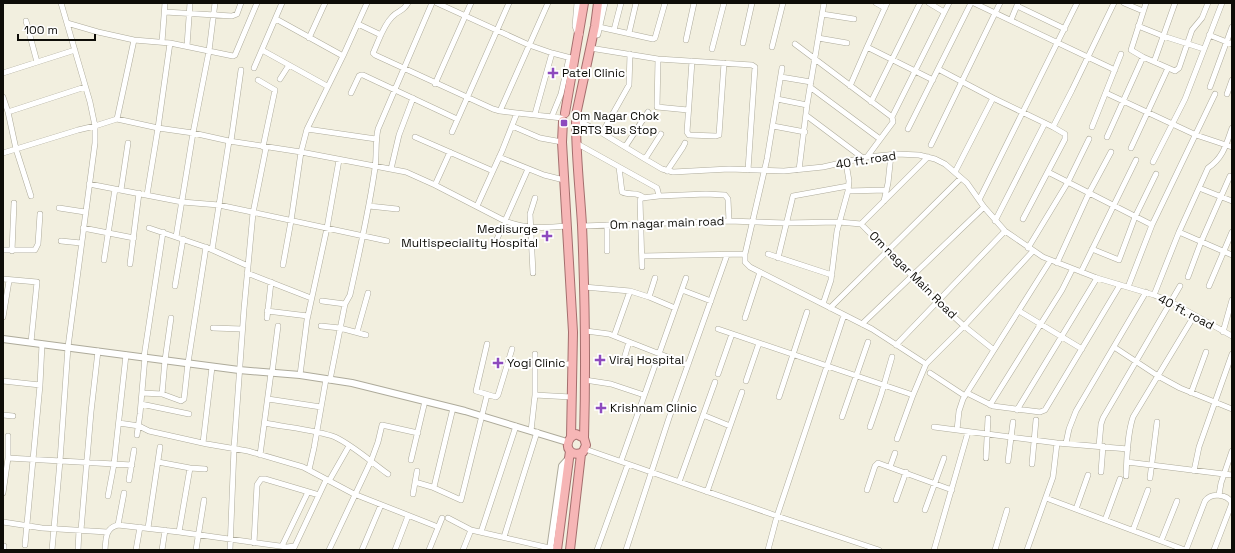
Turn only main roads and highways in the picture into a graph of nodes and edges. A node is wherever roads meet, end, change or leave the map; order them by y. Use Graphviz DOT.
graph roads {
  1 [pos="578,3"];
  2 [pos="584,3"];
  3 [pos="598,3"];
  4 [pos="604,3"];
  5 [pos="579,34"];
  6 [pos="591,44"];
  7 [pos="563,117"];
  8 [pos="576,119"];
  9 [pos="584,438"];
  10 [pos="569,439"];
  11 [pos="583,451"];
  12 [pos="569,455"];
  13 [pos="554,549"];
  14 [pos="570,550"];
  1 -- 5 [label="main road"];
  2 -- 5 [label="highway"];
  3 -- 6 [label="highway"];
  4 -- 6 [label="main road"];
  5 -- 7 [label="highway"];
  6 -- 8 [label="highway"];
  7 -- 8 [label="highway"];
  7 -- 8 [label="highway"];
  7 -- 10 [label="highway"];
  8 -- 9 [label="highway"];
  9 -- 10 [label="highway"];
  9 -- 11 [label="highway"];
  10 -- 12 [label="highway"];
  11 -- 12 [label="highway"];
  11 -- 14 [label="highway"];
  12 -- 13 [label="highway"];
}
